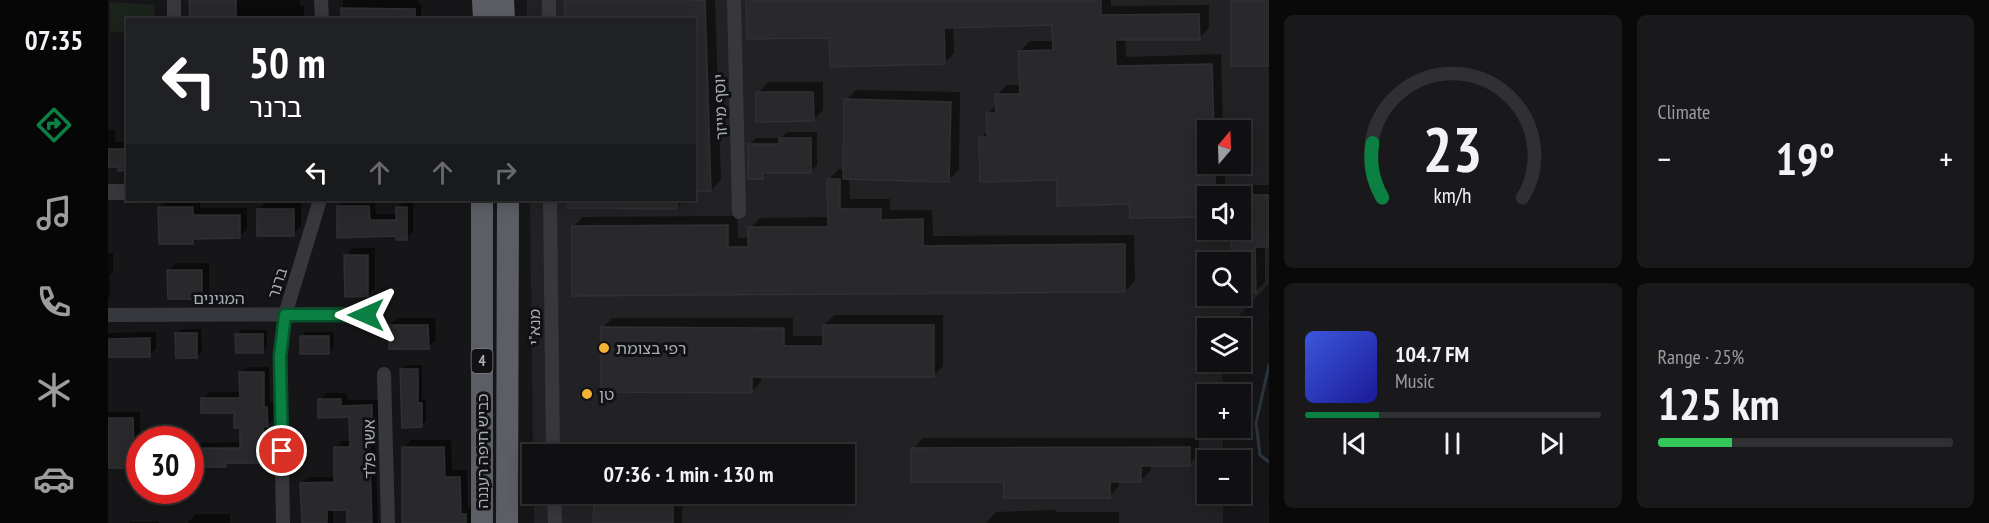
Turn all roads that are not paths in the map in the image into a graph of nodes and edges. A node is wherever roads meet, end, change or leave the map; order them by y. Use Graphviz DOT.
graph roads {
  1 [pos="174,0"];
  2 [pos="321,0"];
  3 [pos="483,0"];
  4 [pos="504,0"];
  5 [pos="549,0"];
  6 [pos="734,0"];
  7 [pos="174,18"];
  8 [pos="322,18"];
  9 [pos="484,18"];
  10 [pos="504,18"];
  11 [pos="549,18"];
  12 [pos="108,192"];
  13 [pos="126,192"];
  14 [pos="320,201"];
  15 [pos="468,201"];
  16 [pos="482,201"];
  17 [pos="508,201"];
  18 [pos="550,201"];
  19 [pos="740,212"];
  20 [pos="482,228"];
  21 [pos="108,315"];
  22 [pos="285,315"];
  23 [pos="366,315"];
  24 [pos="384,374"];
  25 [pos="553,444"];
  26 [pos="554,504"];
  27 [pos="283,523"];
  28 [pos="388,523"];
  29 [pos="482,523"];
  30 [pos="507,523"];
  31 [pos="555,523"];
  1 -- 7 [label="street"];
  2 -- 8 [label="street"];
  3 -- 9 [label="highway"];
  4 -- 10 [label="highway"];
  5 -- 11 [label="street"];
  6 -- 19 [label="street, יוסף מייזר"];
  12 -- 13 [label="street"];
  14 -- 22 [label="street, ברנר"];
  15 -- 20 [label="highway"];
  16 -- 20 [label="highway, כביש חיפה רעננה / 4"];
  17 -- 30 [label="highway, כביש חיפה רעננה / 4"];
  18 -- 25 [label="street, מנא\"י"];
  20 -- 29 [label="highway, כביש חיפה רעננה / 4"];
  21 -- 22 [label="street, המגינים"];
  22 -- 23 [label="street, המגינים"];
  22 -- 27 [label="street, ברנר"];
  24 -- 28 [label="street, אשר פלד"];
  26 -- 31 [label="street"];
}
